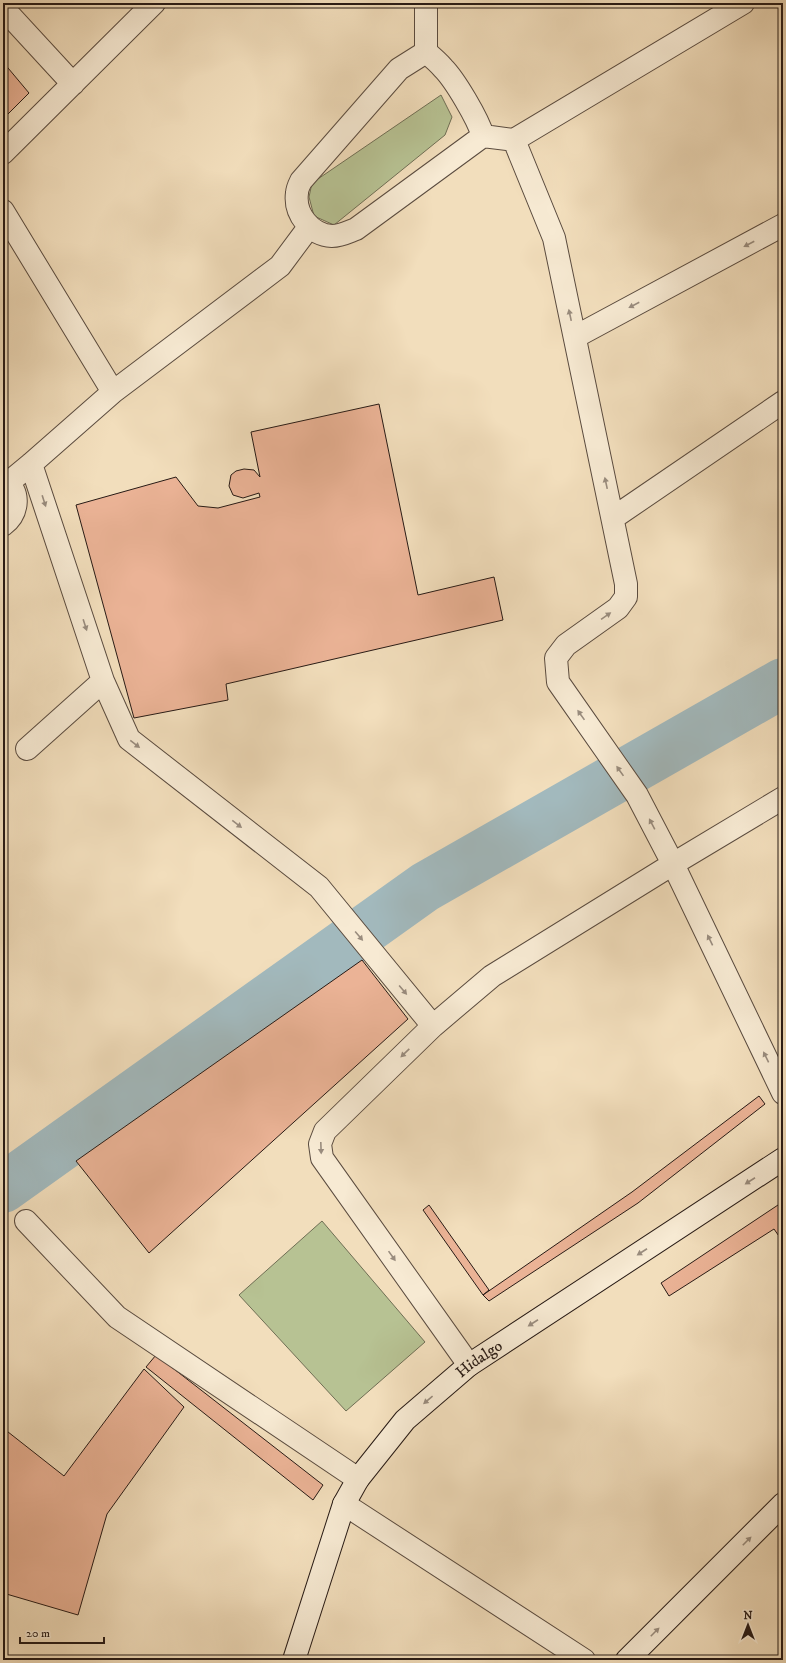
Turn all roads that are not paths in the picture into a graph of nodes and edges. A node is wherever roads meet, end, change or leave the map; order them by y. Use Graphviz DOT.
graph roads {
  1 [pos="154,3"];
  2 [pos="426,3"];
  3 [pos="743,3"];
  4 [pos="3,8"];
  5 [pos="426,52"];
  6 [pos="72,84"];
  7 [pos="483,136"];
  8 [pos="514,140"];
  9 [pos="3,153"];
  10 [pos="3,211"];
  11 [pos="783,225"];
  12 [pos="309,227"];
  13 [pos="575,337"];
  14 [pos="113,392"];
  15 [pos="783,402"];
  16 [pos="31,464"];
  17 [pos="6,481"];
  18 [pos="613,518"];
  19 [pos="3,525"];
  20 [pos="103,681"];
  21 [pos="27,749"];
  22 [pos="783,798"];
  23 [pos="673,864"];
  24 [pos="433,1026"];
  25 [pos="783,1092"];
  26 [pos="783,1159"];
  27 [pos="26,1221"];
  28 [pos="469,1365"];
  29 [pos="358,1479"];
  30 [pos="344,1504"];
  31 [pos="783,1504"];
  32 [pos="294,1660"];
  33 [pos="584,1660"];
  34 [pos="627,1660"];
  1 -- 6 [label="street"];
  2 -- 5 [label="street"];
  3 -- 8 [label="street"];
  4 -- 6 [label="street"];
  5 -- 7 [label="street"];
  5 -- 12 [label="street"];
  6 -- 9 [label="street"];
  7 -- 8 [label="street"];
  7 -- 12 [label="street"];
  13 -- 8 [label="street, one-way"];
  10 -- 14 [label="street"];
  11 -- 13 [label="street, one-way"];
  12 -- 14 [label="street"];
  18 -- 13 [label="street, one-way"];
  14 -- 16 [label="street"];
  15 -- 18 [label="street"];
  16 -- 17 [label="street"];
  16 -- 20 [label="street, one-way"];
  17 -- 19 [label="street"];
  23 -- 18 [label="street, one-way"];
  20 -- 21 [label="street"];
  20 -- 24 [label="street, one-way"];
  22 -- 23 [label="street"];
  23 -- 24 [label="street"];
  25 -- 23 [label="street, one-way"];
  24 -- 28 [label="street, one-way"];
  26 -- 28 [label="street, Hidalgo, one-way"];
  27 -- 29 [label="street"];
  28 -- 29 [label="street, Hidalgo, one-way"];
  29 -- 30 [label="street, Hidalgo"];
  30 -- 32 [label="street, Hidalgo"];
  30 -- 33 [label="street"];
  34 -- 31 [label="street, one-way"];
}
